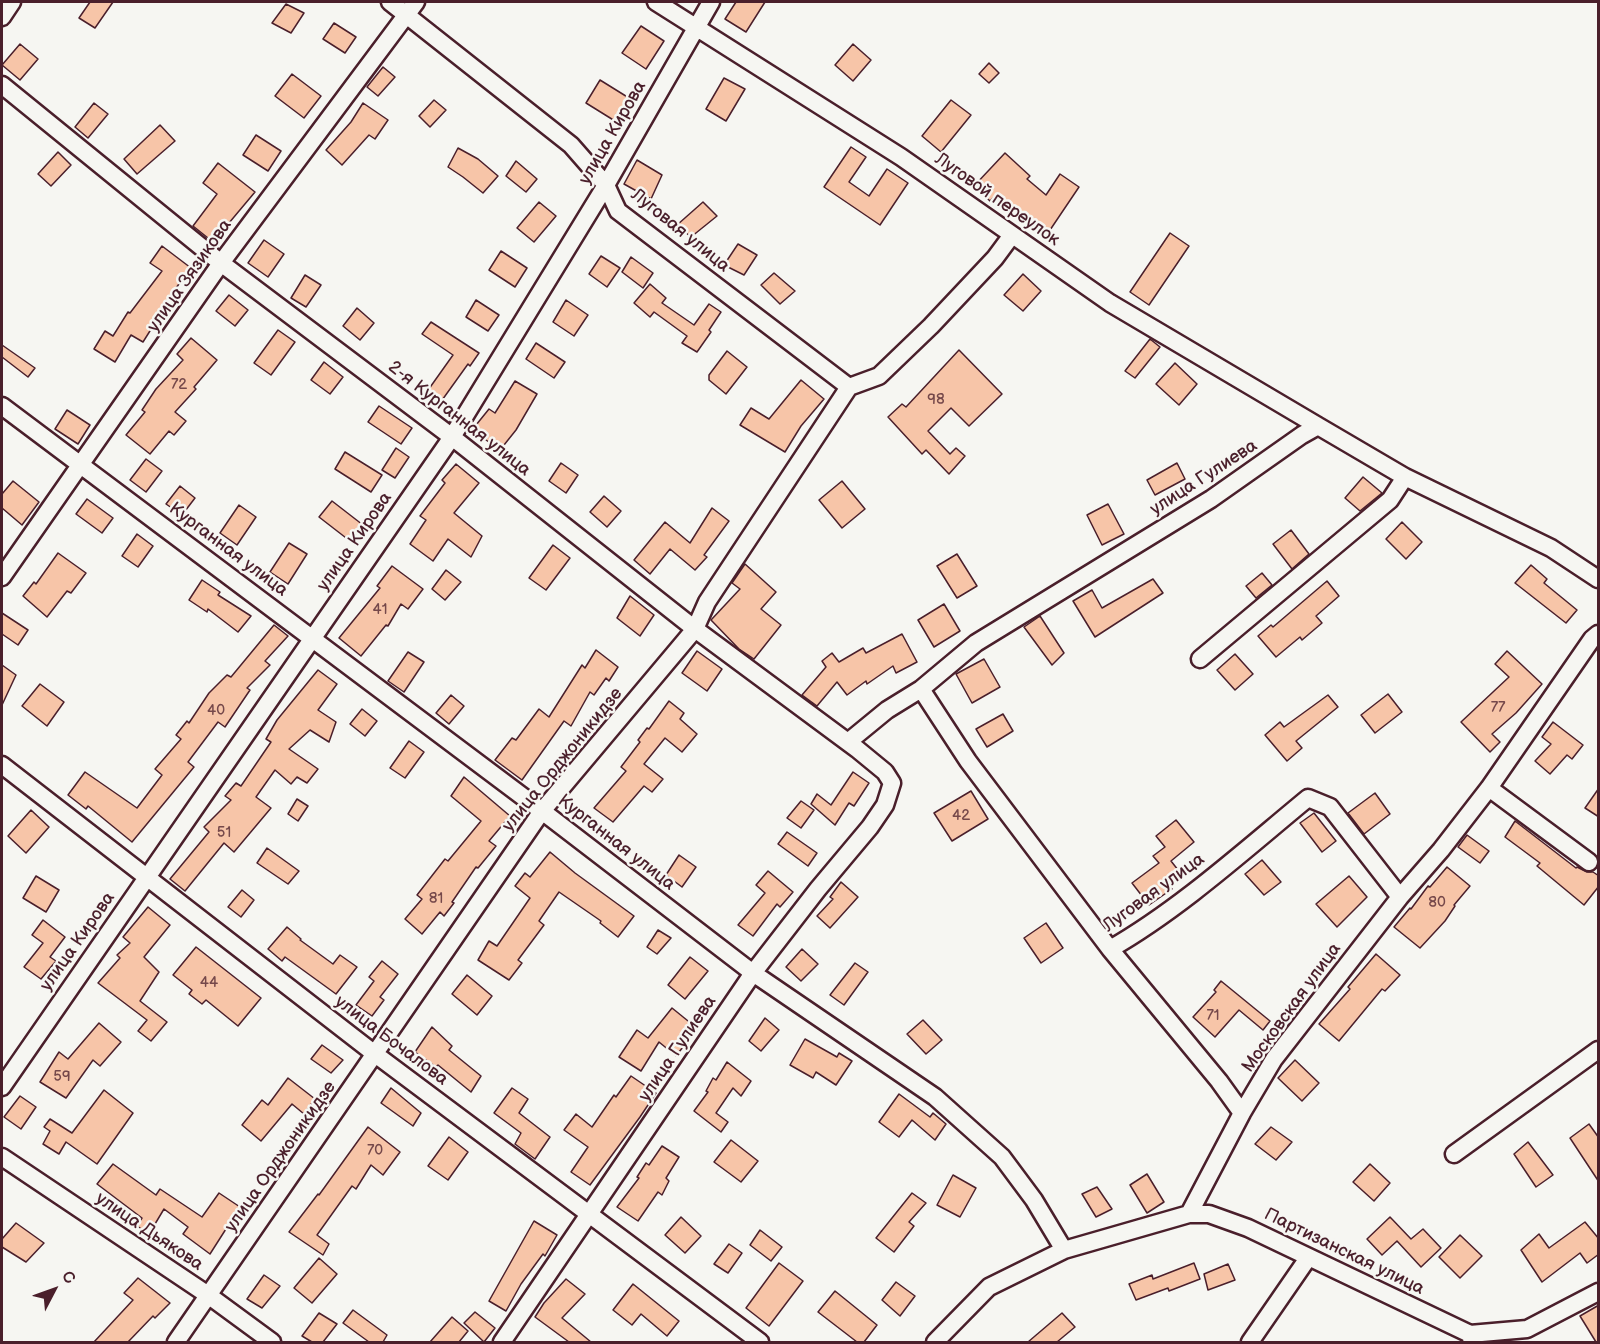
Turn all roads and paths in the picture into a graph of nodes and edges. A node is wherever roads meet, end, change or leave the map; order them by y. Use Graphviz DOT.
graph roads {
  1 [pos="12,2"];
  2 [pos="390,2"];
  3 [pos="656,2"];
  4 [pos="711,2"];
  5 [pos="411,7"];
  6 [pos="2,17"];
  7 [pos="697,27"];
  8 [pos="2,85"];
  9 [pos="606,185"];
  10 [pos="1012,235"];
  11 [pos="221,263"];
  12 [pos="849,387"];
  13 [pos="2,406"];
  14 [pos="1318,426"];
  15 [pos="452,437"];
  16 [pos="81,465"];
  17 [pos="1405,477"];
  18 [pos="2,577"];
  19 [pos="1599,579"];
  20 [pos="695,629"];
  21 [pos="1599,634"];
  22 [pos="312,638"];
  23 [pos="1200,659"];
  24 [pos="921,689"];
  25 [pos="848,742"];
  26 [pos="2,765"];
  27 [pos="892,783"];
  28 [pos="1489,788"];
  29 [pos="542,811"];
  30 [pos="1589,862"];
  31 [pos="147,876"];
  32 [pos="1400,897"];
  33 [pos="1110,949"];
  34 [pos="753,974"];
  35 [pos="1599,1050"];
  36 [pos="375,1054"];
  37 [pos="2,1087"];
  38 [pos="1242,1113"];
  39 [pos="1454,1154"];
  40 [pos="2,1157"];
  41 [pos="1189,1214"];
  42 [pos="590,1215"];
  43 [pos="1064,1250"];
  44 [pos="1308,1257"];
  45 [pos="1599,1292"];
  46 [pos="208,1295"];
  47 [pos="1471,1338"];
  48 [pos="176,1342"];
  49 [pos="272,1342"];
  50 [pos="502,1342"];
  51 [pos="760,1342"];
  52 [pos="934,1342"];
  53 [pos="1250,1342"];
  1 -- 6 [label="street"];
  2 -- 5 [label="street, Луговая улица"];
  3 -- 7 [label="street, Луговой переулок"];
  4 -- 7 [label="street, улица Кирова"];
  5 -- 9 [label="street, Луговая улица"];
  5 -- 11 [label="street, улица Зязикова"];
  7 -- 9 [label="street, улица Кирова"];
  7 -- 10 [label="street, Луговой переулок"];
  8 -- 11 [label="street, 2-я Курганная улица"];
  9 -- 12 [label="street, Луговая улица"];
  9 -- 15 [label="street, улица Кирова"];
  10 -- 12 [label="street"];
  10 -- 14 [label="street, Луговой переулок"];
  11 -- 15 [label="street, 2-я Курганная улица"];
  11 -- 16 [label="street, улица Зязикова"];
  12 -- 20 [label="street, улица Орджоникидзе"];
  13 -- 16 [label="street, Курганная улица"];
  14 -- 17 [label="street"];
  14 -- 24 [label="street, улица Гулиева"];
  15 -- 20 [label="street, 2-я Курганная улица"];
  15 -- 22 [label="street, улица Кирова"];
  16 -- 18 [label="street, улица Зязикова"];
  16 -- 22 [label="street, Курганная улица"];
  17 -- 19 [label="street"];
  17 -- 23 [label="street"];
  20 -- 25 [label="street, 2-я Курганная улица"];
  20 -- 29 [label="street, улица Орджоникидзе"];
  21 -- 28 [label="street, Московская улица"];
  22 -- 29 [label="street, Курганная улица"];
  22 -- 31 [label="street, улица Кирова"];
  24 -- 25 [label="street, улица Гулиева"];
  24 -- 33 [label="street, Луговая улица"];
  25 -- 27 [label="street, 2-я Курганная улица"];
  26 -- 31 [label="street, улица Бочалова"];
  27 -- 34 [label="street, улица Гулиева"];
  28 -- 30 [label="street"];
  28 -- 32 [label="street, Московская улица"];
  29 -- 34 [label="street, Курганная улица"];
  29 -- 36 [label="street, улица Орджоникидзе"];
  31 -- 36 [label="street, улица Бочалова"];
  31 -- 37 [label="street, улица Кирова"];
  32 -- 33 [label="street, Луговая улица"];
  32 -- 38 [label="street, Московская улица"];
  33 -- 38 [label="street"];
  34 -- 42 [label="street, улица Гулиева"];
  34 -- 43 [label="street, Курганная улица"];
  35 -- 39 [label="street"];
  36 -- 42 [label="street, улица Бочалова"];
  36 -- 46 [label="street, улица Орджоникидзе"];
  38 -- 41 [label="street, Московская улица"];
  40 -- 46 [label="street, улица Дьякова"];
  41 -- 43 [label="street"];
  41 -- 44 [label="street, Партизанская улица"];
  42 -- 50 [label="street, улица Гулиева"];
  42 -- 51 [label="street, улица Бочалова"];
  43 -- 52 [label="street"];
  44 -- 47 [label="street, Партизанская улица"];
  44 -- 53 [label="street"];
  45 -- 47 [label="street"];
  46 -- 48 [label="street, улица Орджоникидзе"];
  46 -- 49 [label="street, улица Дьякова"];
}
